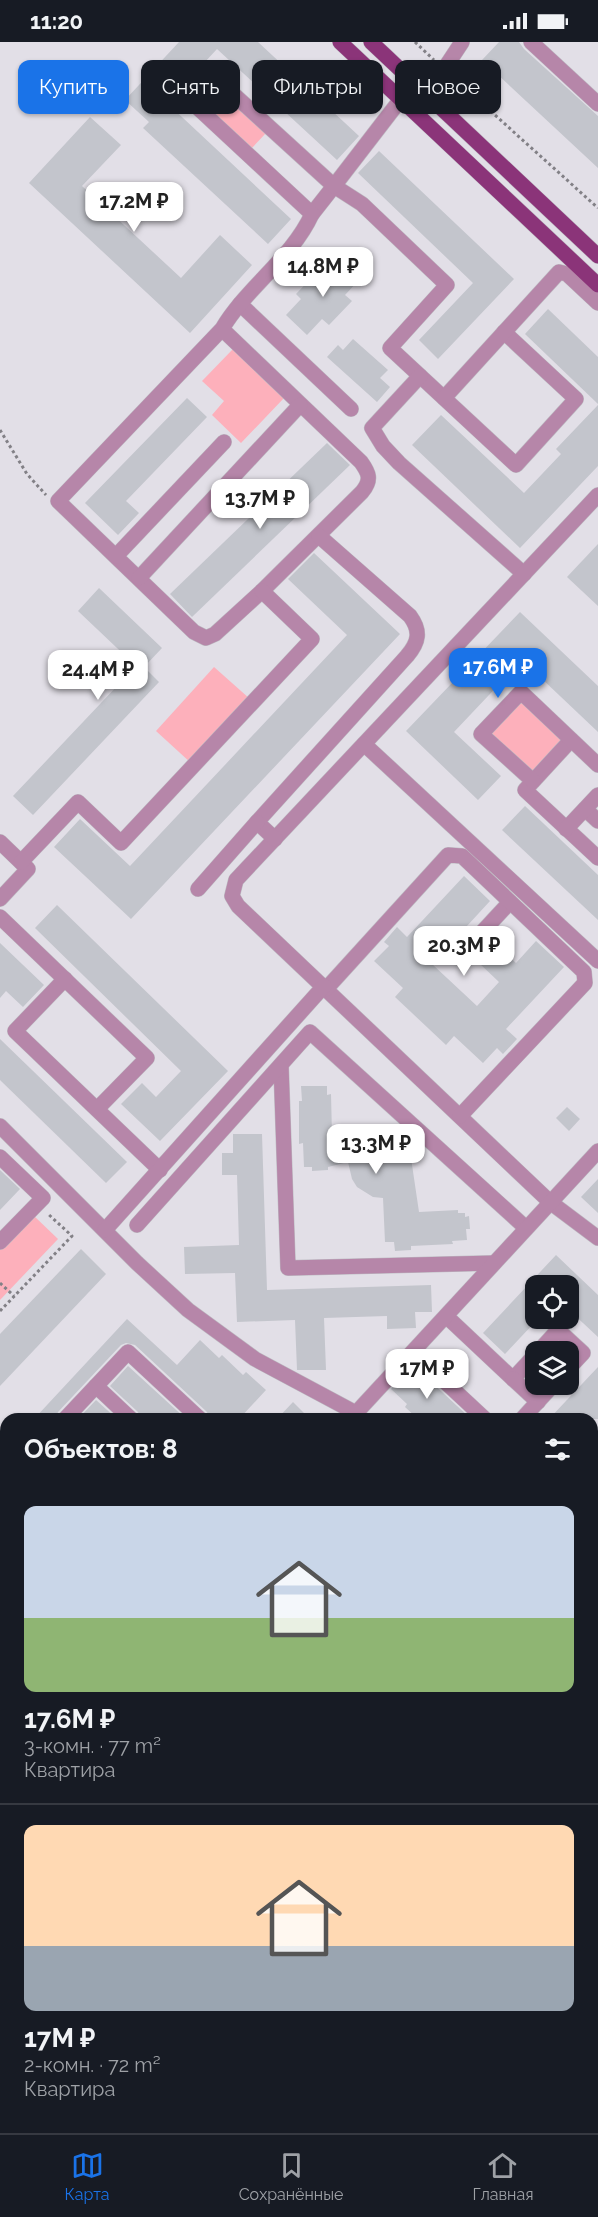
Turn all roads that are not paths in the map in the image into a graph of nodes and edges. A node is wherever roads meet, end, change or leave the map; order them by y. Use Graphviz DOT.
graph roads {
  1 [pos="340,42"];
  2 [pos="371,42"];
  3 [pos="462,42"];
  4 [pos="531,42"];
  5 [pos="450,60"];
  6 [pos="395,65"];
  7 [pos="395,93"];
  8 [pos="598,104"];
  9 [pos="395,107"];
  10 [pos="417,114"];
  11 [pos="447,114"];
  12 [pos="334,186"];
  13 [pos="312,214"];
  14 [pos="598,256"];
  15 [pos="598,285"];
  16 [pos="598,303"];
  17 [pos="240,304"];
  18 [pos="222,329"];
  19 [pos="504,332"];
  20 [pos="420,376"];
  21 [pos="444,398"];
  22 [pos="300,405"];
  23 [pos="351,409"];
  24 [pos="224,442"];
  25 [pos="598,495"];
  26 [pos="319,536"];
  27 [pos="116,556"];
  28 [pos="524,574"];
  29 [pos="139,578"];
  30 [pos="262,591"];
  31 [pos="571,740"];
  32 [pos="364,744"];
  33 [pos="598,765"];
  34 [pos="533,781"];
  35 [pos="598,795"];
  36 [pos="585,808"];
  37 [pos="598,821"];
  38 [pos="257,822"];
  39 [pos="566,829"];
  40 [pos="275,839"];
  41 [pos="0,842"];
  42 [pos="598,858"];
  43 [pos="21,862"];
  44 [pos="198,889"];
  45 [pos="0,899"];
  46 [pos="510,902"];
  47 [pos="0,917"];
  48 [pos="472,944"];
  49 [pos="598,961"];
  50 [pos="65,979"];
  51 [pos="325,988"];
  52 [pos="281,1065"];
  53 [pos="97,1109"];
  54 [pos="460,1116"];
  55 [pos="0,1126"];
  56 [pos="598,1151"];
  57 [pos="0,1156"];
  58 [pos="160,1170"];
  59 [pos="550,1202"];
  60 [pos="137,1225"];
  61 [pos="526,1228"];
  62 [pos="105,1230"];
  63 [pos="598,1238"];
  64 [pos="0,1242"];
  65 [pos="494,1263"];
  66 [pos="446,1316"];
  67 [pos="548,1341"];
  68 [pos="570,1341"];
  69 [pos="412,1352"];
  70 [pos="525,1366"];
  71 [pos="513,1378"];
  72 [pos="96,1386"];
  73 [pos="544,1395"];
  74 [pos="538,1402"];
  75 [pos="71,1413"];
  76 [pos="125,1413"];
  77 [pos="194,1413"];
  78 [pos="354,1413"];
  79 [pos="361,1413"];
  80 [pos="478,1413"];
  81 [pos="528,1413"];
  1 -- 7 [label="main road"];
  2 -- 6 [label="main road"];
  3 -- 5 [label="street"];
  4 -- 8 [label="street"];
  9 -- 12 [label="street"];
  10 -- 15 [label="main road"];
  11 -- 14 [label="main road"];
  12 -- 13 [label="street"];
  12 -- 13 [label="street"];
  12 -- 20 [label="street"];
  13 -- 17 [label="street"];
  16 -- 19 [label="street"];
  17 -- 18 [label="street"];
  17 -- 23 [label="street"];
  18 -- 22 [label="street"];
  18 -- 27 [label="street"];
  19 -- 21 [label="street"];
  19 -- 21 [label="street"];
  20 -- 21 [label="street"];
  20 -- 28 [label="street"];
  22 -- 26 [label="street"];
  22 -- 29 [label="street"];
  24 -- 27 [label="street"];
  25 -- 28 [label="street"];
  26 -- 30 [label="street"];
  26 -- 38 [label="street"];
  27 -- 29 [label="street"];
  28 -- 32 [label="street"];
  29 -- 30 [label="street"];
  30 -- 43 [label="street"];
  31 -- 33 [label="street"];
  31 -- 34 [label="street"];
  31 -- 34 [label="street"];
  32 -- 40 [label="street"];
  32 -- 49 [label="street"];
  34 -- 39 [label="street"];
  35 -- 36 [label="street"];
  36 -- 37 [label="street"];
  36 -- 39 [label="street"];
  38 -- 40 [label="street"];
  38 -- 44 [label="street"];
  39 -- 42 [label="street"];
  40 -- 51 [label="street"];
  41 -- 43 [label="street"];
  43 -- 45 [label="street"];
  46 -- 48 [label="street"];
  46 -- 51 [label="street"];
  46 -- 54 [label="street"];
  47 -- 50 [label="street"];
  50 -- 53 [label="street"];
  50 -- 53 [label="street"];
  51 -- 54 [label="street"];
  51 -- 58 [label="street"];
  52 -- 60 [label="street"];
  52 -- 61 [label="street"];
  52 -- 65 [label="street"];
  53 -- 58 [label="street"];
  54 -- 59 [label="street"];
  55 -- 62 [label="street"];
  56 -- 59 [label="street"];
  57 -- 64 [label="street"];
  58 -- 62 [label="street"];
  59 -- 61 [label="street"];
  59 -- 63 [label="street"];
  61 -- 65 [label="street"];
  62 -- 78 [label="street"];
  65 -- 66 [label="street"];
  66 -- 69 [label="street"];
  66 -- 71 [label="street"];
  67 -- 68 [label="street"];
  69 -- 79 [label="street"];
  69 -- 80 [label="street"];
  70 -- 71 [label="street"];
  71 -- 74 [label="street"];
  72 -- 75 [label="street"];
  72 -- 76 [label="street"];
  72 -- 77 [label="street"];
  73 -- 74 [label="street"];
  74 -- 81 [label="street"];
}
